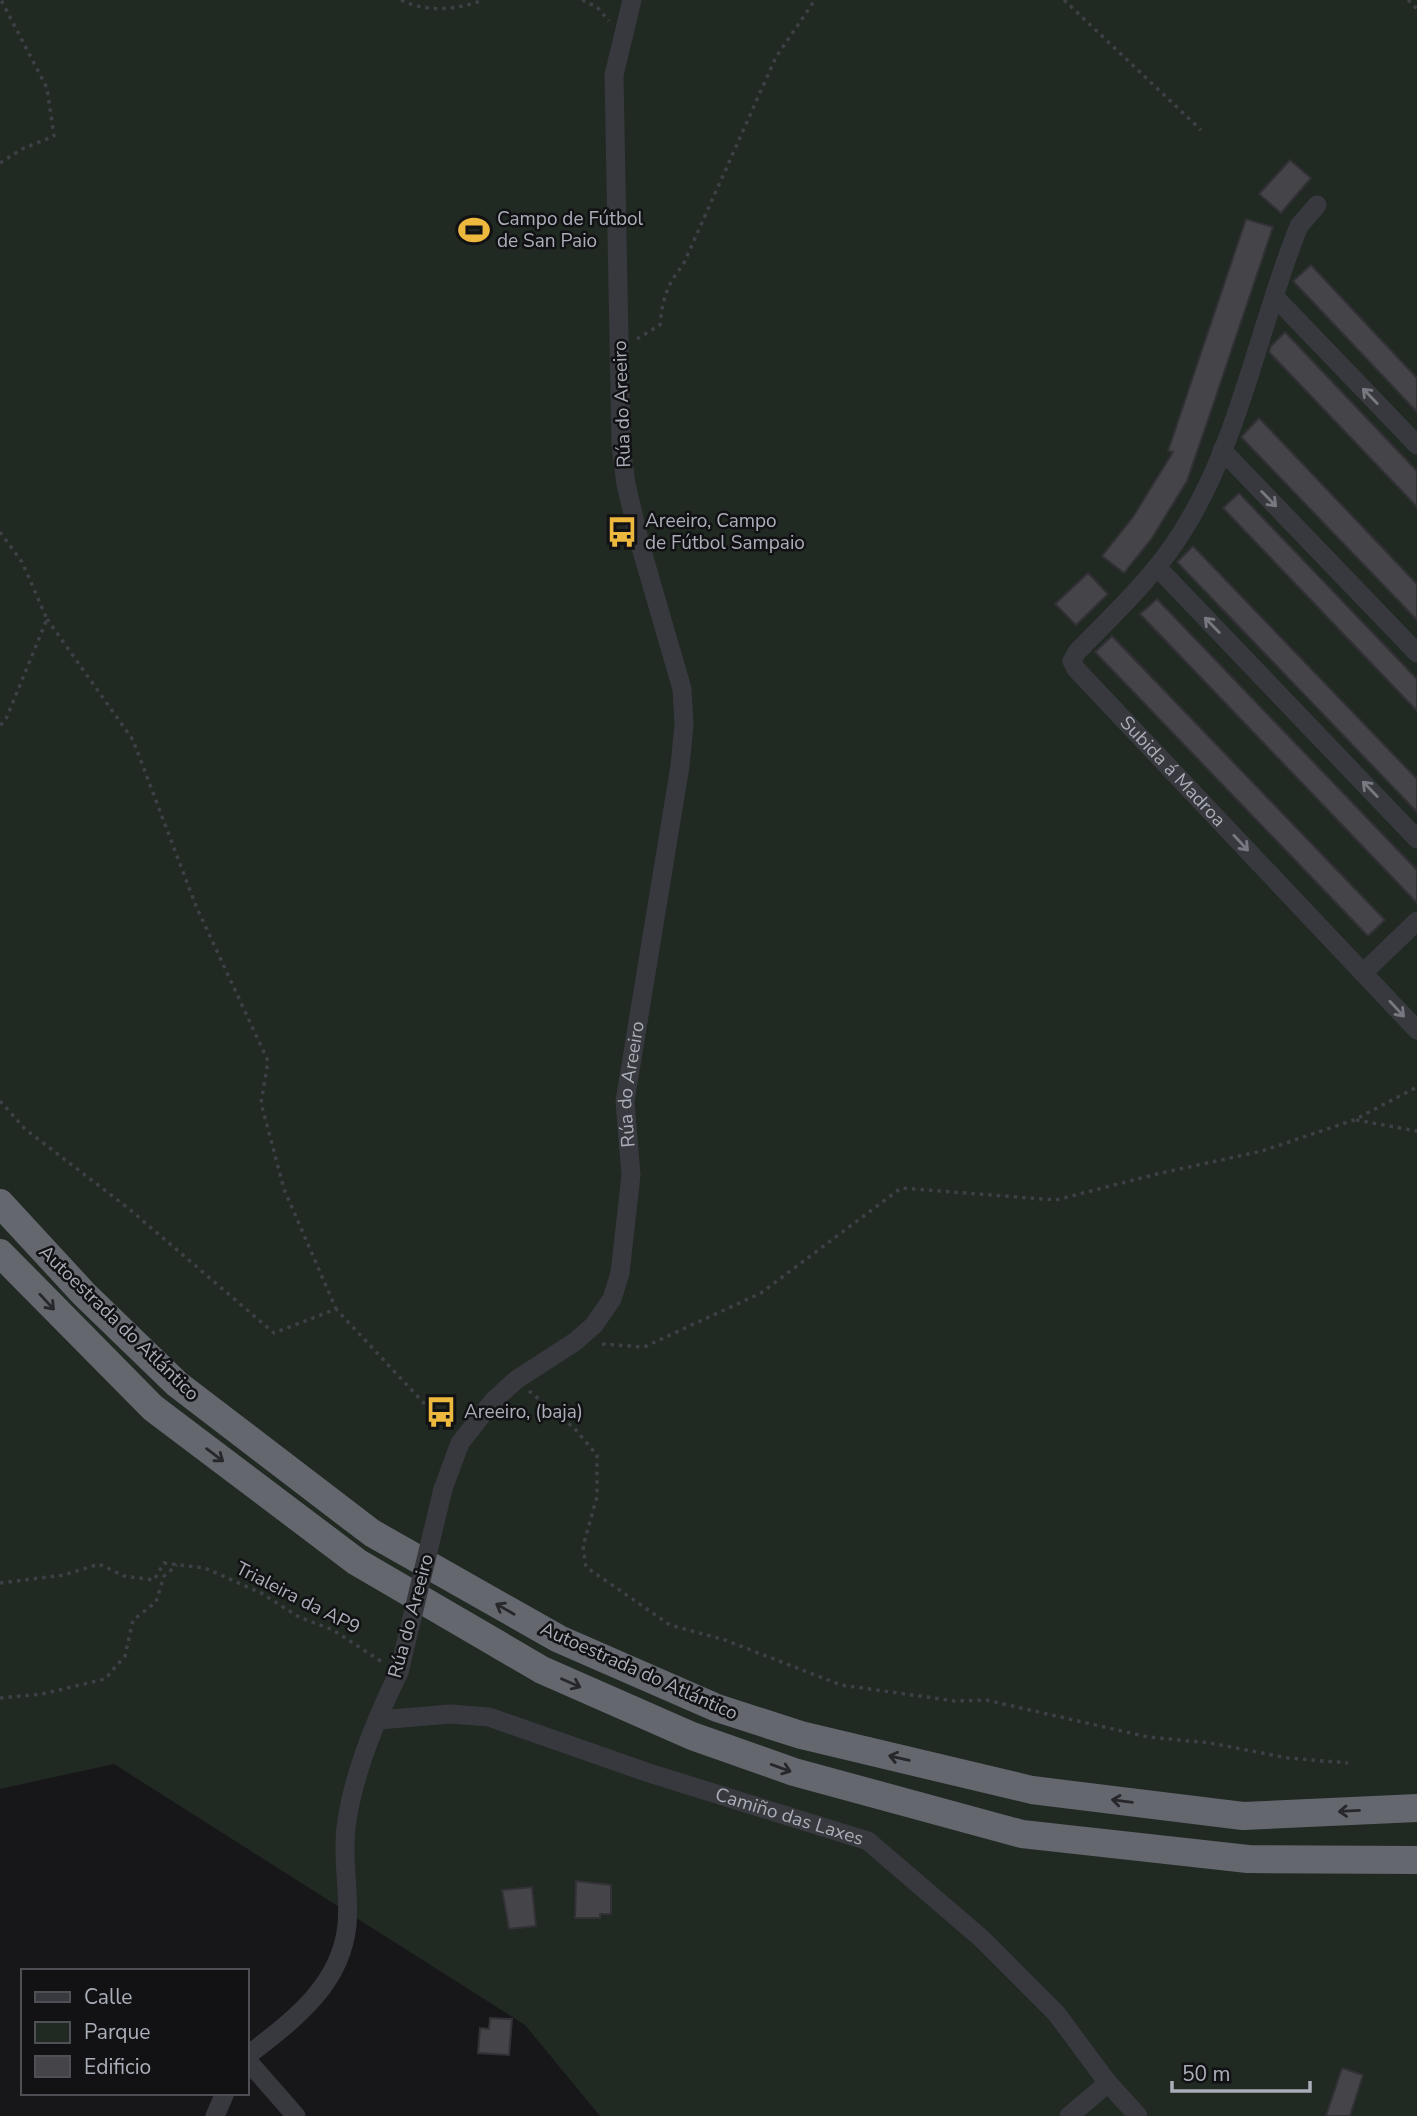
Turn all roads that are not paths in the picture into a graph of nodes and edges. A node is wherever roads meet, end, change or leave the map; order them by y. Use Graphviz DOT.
graph roads {
  1 [pos="632,0"];
  2 [pos="1317,205"];
  3 [pos="1275,297"];
  4 [pos="1417,445"];
  5 [pos="1222,450"];
  6 [pos="1157,567"];
  7 [pos="1417,653"];
  8 [pos="1417,839"];
  9 [pos="1417,921"];
  10 [pos="1363,973"];
  11 [pos="1417,1030"];
  12 [pos="0,1203"];
  13 [pos="0,1253"];
  14 [pos="379,1720"];
  15 [pos="1417,1808"];
  16 [pos="1417,1860"];
  17 [pos="248,2057"];
  18 [pos="248,2059"];
  19 [pos="1108,2083"];
  20 [pos="224,2095"];
  21 [pos="215,2116"];
  22 [pos="296,2116"];
  23 [pos="1069,2116"];
  24 [pos="1138,2116"];
  1 -- 14 [label="street, Rúa do Areeiro, bridge"];
  2 -- 3 [label="street, Subida á Madroa"];
  4 -- 3 [label="street, one-way"];
  3 -- 5 [label="street, Subida á Madroa"];
  5 -- 6 [label="street, Subida á Madroa"];
  5 -- 7 [label="street, one-way"];
  8 -- 6 [label="street, one-way"];
  6 -- 10 [label="street, Subida á Madroa, one-way"];
  9 -- 10 [label="street"];
  10 -- 11 [label="street, Subida á Madroa, one-way"];
  15 -- 12 [label="highway, Autoestrada do Atlántico, one-way"];
  13 -- 16 [label="highway, Autoestrada do Atlántico, one-way"];
  14 -- 17 [label="street, Rúa do Areeiro"];
  14 -- 19 [label="street, Camiño das Laxes"];
  18 -- 22 [label="street"];
  19 -- 23 [label="street"];
  19 -- 24 [label="street, Camiño das Laxes"];
  20 -- 21 [label="street"];
}
